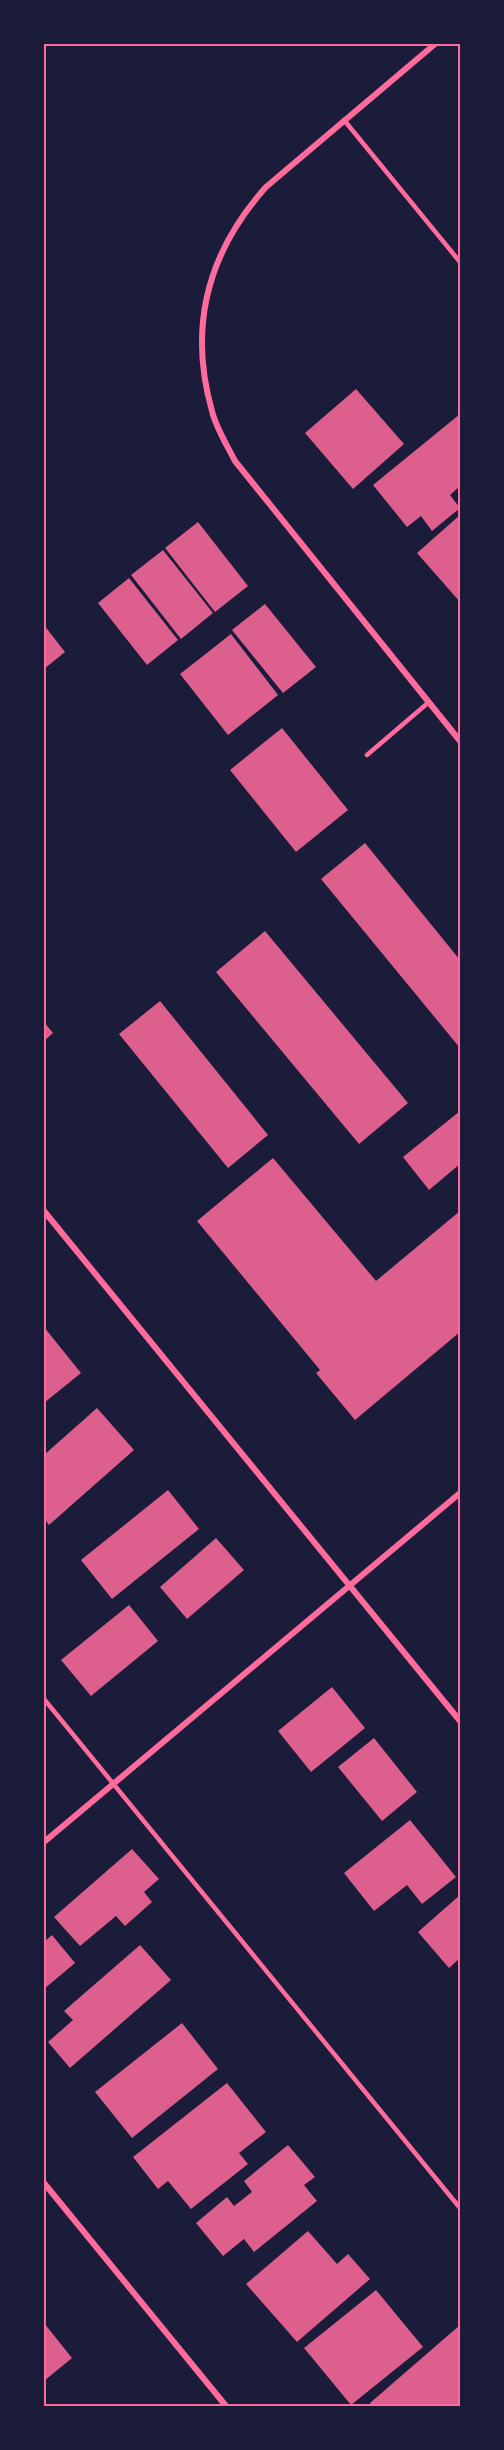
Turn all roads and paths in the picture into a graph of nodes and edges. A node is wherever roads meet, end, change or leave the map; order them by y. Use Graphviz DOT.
graph roads {
  1 [pos="435,44"];
  2 [pos="344,120"];
  3 [pos="460,262"];
  4 [pos="429,702"];
  5 [pos="460,741"];
  6 [pos="368,755"];
  7 [pos="44,1211"];
  8 [pos="460,1493"];
  9 [pos="350,1586"];
  10 [pos="44,1699"];
  11 [pos="460,1721"];
  12 [pos="113,1784"];
  13 [pos="44,1842"];
  14 [pos="44,2183"];
  15 [pos="460,2208"];
  16 [pos="226,2406"];
  1 -- 2 [label="street"];
  2 -- 3 [label="lane"];
  2 -- 4 [label="street"];
  4 -- 5 [label="street"];
  4 -- 6 [label="lane"];
  7 -- 9 [label="street"];
  8 -- 9 [label="street"];
  9 -- 11 [label="street"];
  9 -- 12 [label="street"];
  10 -- 12 [label="lane"];
  12 -- 13 [label="street"];
  12 -- 15 [label="lane"];
  14 -- 16 [label="street"];
}
